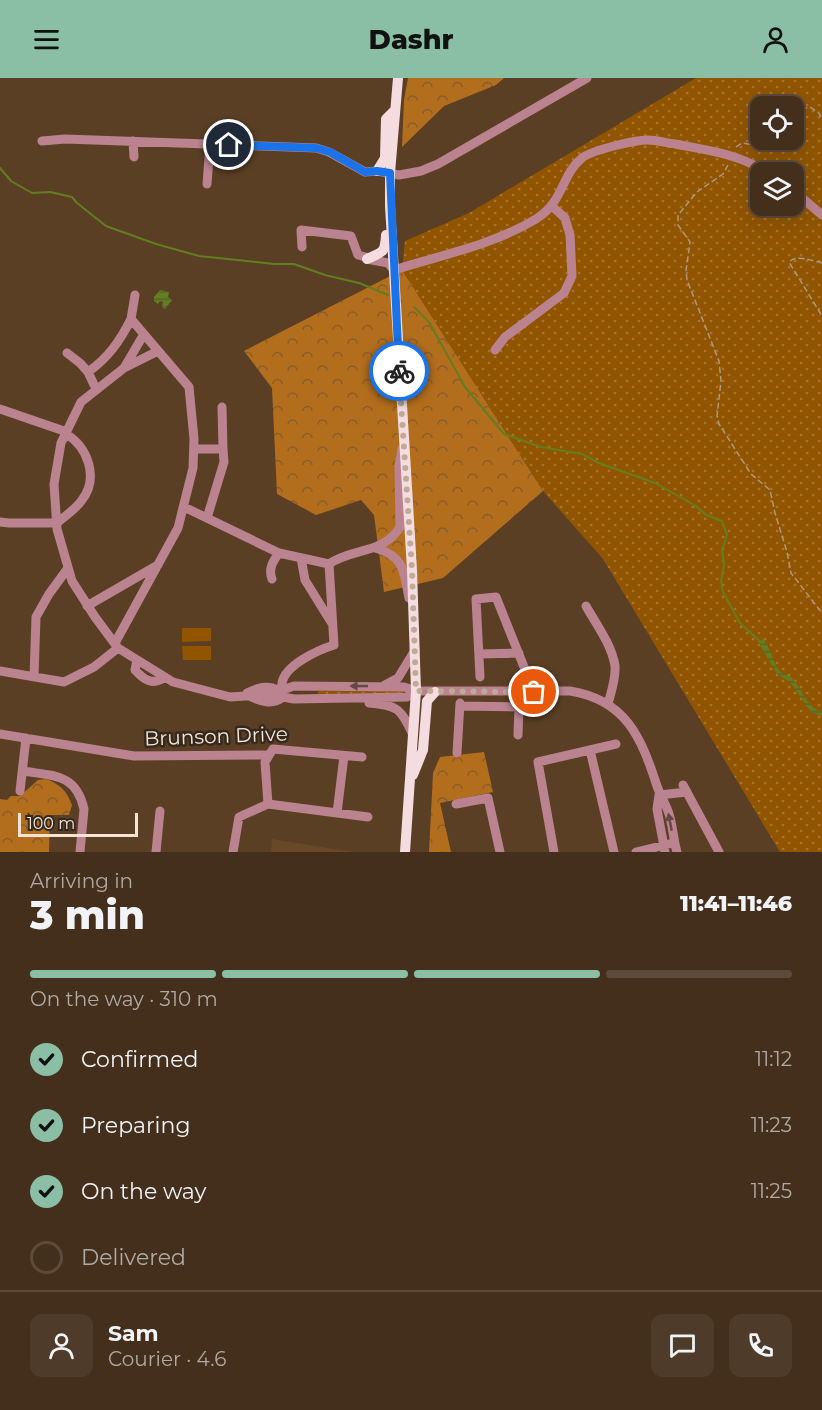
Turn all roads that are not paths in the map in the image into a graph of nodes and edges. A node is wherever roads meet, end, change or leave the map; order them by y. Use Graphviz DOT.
graph roads {
  1 [pos="398,78"];
  2 [pos="587,78"];
  3 [pos="394,111"];
  4 [pos="42,141"];
  5 [pos="134,141"];
  6 [pos="210,145"];
  7 [pos="134,157"];
  8 [pos="750,163"];
  9 [pos="377,171"];
  10 [pos="390,173"];
  11 [pos="207,184"];
  12 [pos="804,200"];
  13 [pos="390,206"];
  14 [pos="553,207"];
  15 [pos="822,215"];
  16 [pos="302,247"];
  17 [pos="393,257"];
  18 [pos="367,259"];
  19 [pos="394,270"];
  20 [pos="135,295"];
  21 [pos="131,320"];
  22 [pos="144,334"];
  23 [pos="495,350"];
  24 [pos="158,351"];
  25 [pos="67,353"];
  26 [pos="124,368"];
  27 [pos="88,372"];
  28 [pos="96,389"];
  29 [pos="222,406"];
  30 [pos="0,409"];
  31 [pos="66,433"];
  32 [pos="403,438"];
  33 [pos="194,449"];
  34 [pos="223,449"];
  35 [pos="184,507"];
  36 [pos="207,518"];
  37 [pos="0,522"];
  38 [pos="57,523"];
  39 [pos="375,548"];
  40 [pos="279,553"];
  41 [pos="300,558"];
  42 [pos="158,564"];
  43 [pos="329,564"];
  44 [pos="69,568"];
  45 [pos="272,579"];
  46 [pos="87,606"];
  47 [pos="586,606"];
  48 [pos="414,614"];
  49 [pos="332,624"];
  50 [pos="117,646"];
  51 [pos="415,650"];
  52 [pos="519,653"];
  53 [pos="479,654"];
  54 [pos="0,671"];
  55 [pos="34,677"];
  56 [pos="480,677"];
  57 [pos="313,686"];
  58 [pos="379,687"];
  59 [pos="416,691"];
  60 [pos="282,692"];
  61 [pos="435,692"];
  62 [pos="461,692"];
  63 [pos="534,692"];
  64 [pos="245,694"];
  65 [pos="353,698"];
  66 [pos="313,699"];
  67 [pos="608,704"];
  68 [pos="460,706"];
  69 [pos="0,734"];
  70 [pos="413,735"];
  71 [pos="518,735"];
  72 [pos="26,738"];
  73 [pos="616,744"];
  74 [pos="590,750"];
  75 [pos="457,753"];
  76 [pos="269,755"];
  77 [pos="344,756"];
  78 [pos="363,757"];
  79 [pos="23,771"];
  80 [pos="410,780"];
  81 [pos="20,791"];
  82 [pos="659,795"];
  83 [pos="268,804"];
  84 [pos="456,804"];
  85 [pos="160,811"];
  86 [pos="337,813"];
  87 [pos="368,817"];
  88 [pos="675,847"];
  89 [pos="664,849"];
  90 [pos="80,852"];
  91 [pos="156,852"];
  92 [pos="233,852"];
  93 [pos="405,852"];
  94 [pos="500,852"];
  95 [pos="554,852"];
  96 [pos="614,852"];
  97 [pos="636,852"];
  98 [pos="719,852"];
  1 -- 3 [label="main road"];
  2 -- 10 [label="street"];
  3 -- 9 [label="main road"];
  3 -- 10 [label="main road"];
  4 -- 5 [label="street"];
  5 -- 6 [label="street"];
  5 -- 7 [label="street"];
  6 -- 9 [label="street"];
  6 -- 11 [label="street"];
  8 -- 14 [label="street"];
  9 -- 10 [label="street"];
  10 -- 13 [label="main road"];
  12 -- 15 [label="street"];
  13 -- 17 [label="main road"];
  13 -- 18 [label="main road"];
  14 -- 19 [label="street"];
  14 -- 23 [label="street"];
  16 -- 18 [label="street"];
  17 -- 18 [label="street"];
  17 -- 19 [label="main road"];
  18 -- 19 [label="street"];
  19 -- 32 [label="main road"];
  20 -- 21 [label="street"];
  21 -- 22 [label="street"];
  21 -- 27 [label="street"];
  22 -- 24 [label="street"];
  22 -- 26 [label="street"];
  24 -- 26 [label="street"];
  24 -- 33 [label="street"];
  25 -- 27 [label="street"];
  26 -- 28 [label="street"];
  27 -- 28 [label="street"];
  28 -- 31 [label="street"];
  29 -- 34 [label="street"];
  30 -- 31 [label="street"];
  31 -- 38 [label="street"];
  31 -- 38 [label="street"];
  32 -- 39 [label="street"];
  32 -- 48 [label="main road"];
  33 -- 34 [label="street"];
  33 -- 35 [label="street"];
  34 -- 36 [label="street"];
  35 -- 36 [label="street"];
  35 -- 42 [label="street"];
  36 -- 40 [label="street"];
  37 -- 38 [label="street"];
  38 -- 44 [label="street"];
  39 -- 43 [label="street"];
  39 -- 48 [label="street"];
  40 -- 41 [label="street"];
  40 -- 45 [label="street"];
  41 -- 43 [label="street"];
  41 -- 49 [label="street"];
  42 -- 46 [label="street"];
  42 -- 50 [label="street"];
  43 -- 49 [label="street"];
  44 -- 46 [label="street"];
  44 -- 55 [label="street"];
  46 -- 50 [label="street"];
  47 -- 67 [label="street"];
  48 -- 51 [label="main road"];
  49 -- 60 [label="street"];
  50 -- 55 [label="street"];
  50 -- 64 [label="street"];
  51 -- 58 [label="street"];
  51 -- 59 [label="main road"];
  52 -- 53 [label="street"];
  52 -- 53 [label="street"];
  52 -- 63 [label="street"];
  53 -- 56 [label="street"];
  54 -- 55 [label="street"];
  58 -- 57 [label="street, one-way"];
  57 -- 60 [label="street"];
  57 -- 66 [label="street"];
  58 -- 59 [label="street"];
  59 -- 61 [label="street"];
  59 -- 65 [label="street"];
  59 -- 70 [label="main road"];
  60 -- 64 [label="street"];
  60 -- 64 [label="street"];
  60 -- 66 [label="street"];
  61 -- 62 [label="street"];
  61 -- 80 [label="main road"];
  62 -- 63 [label="street"];
  62 -- 68 [label="street"];
  63 -- 67 [label="street"];
  65 -- 66 [label="street"];
  65 -- 70 [label="street"];
  67 -- 82 [label="street"];
  68 -- 71 [label="street"];
  68 -- 75 [label="street"];
  69 -- 72 [label="street, Brunson Drive"];
  70 -- 80 [label="main road"];
  72 -- 76 [label="street, Brunson Drive"];
  72 -- 79 [label="street"];
  73 -- 74 [label="street"];
  74 -- 95 [label="street"];
  74 -- 96 [label="street"];
  76 -- 77 [label="street, Brunson Drive"];
  76 -- 83 [label="street"];
  77 -- 78 [label="street, Brunson Drive"];
  77 -- 86 [label="street"];
  79 -- 81 [label="street"];
  79 -- 90 [label="street"];
  80 -- 93 [label="main road"];
  88 -- 82 [label="street, one-way"];
  82 -- 89 [label="street"];
  82 -- 98 [label="street"];
  83 -- 86 [label="street"];
  83 -- 92 [label="street"];
  84 -- 94 [label="street"];
  85 -- 91 [label="street"];
  86 -- 87 [label="street"];
  88 -- 89 [label="street"];
  89 -- 97 [label="street"];
}
